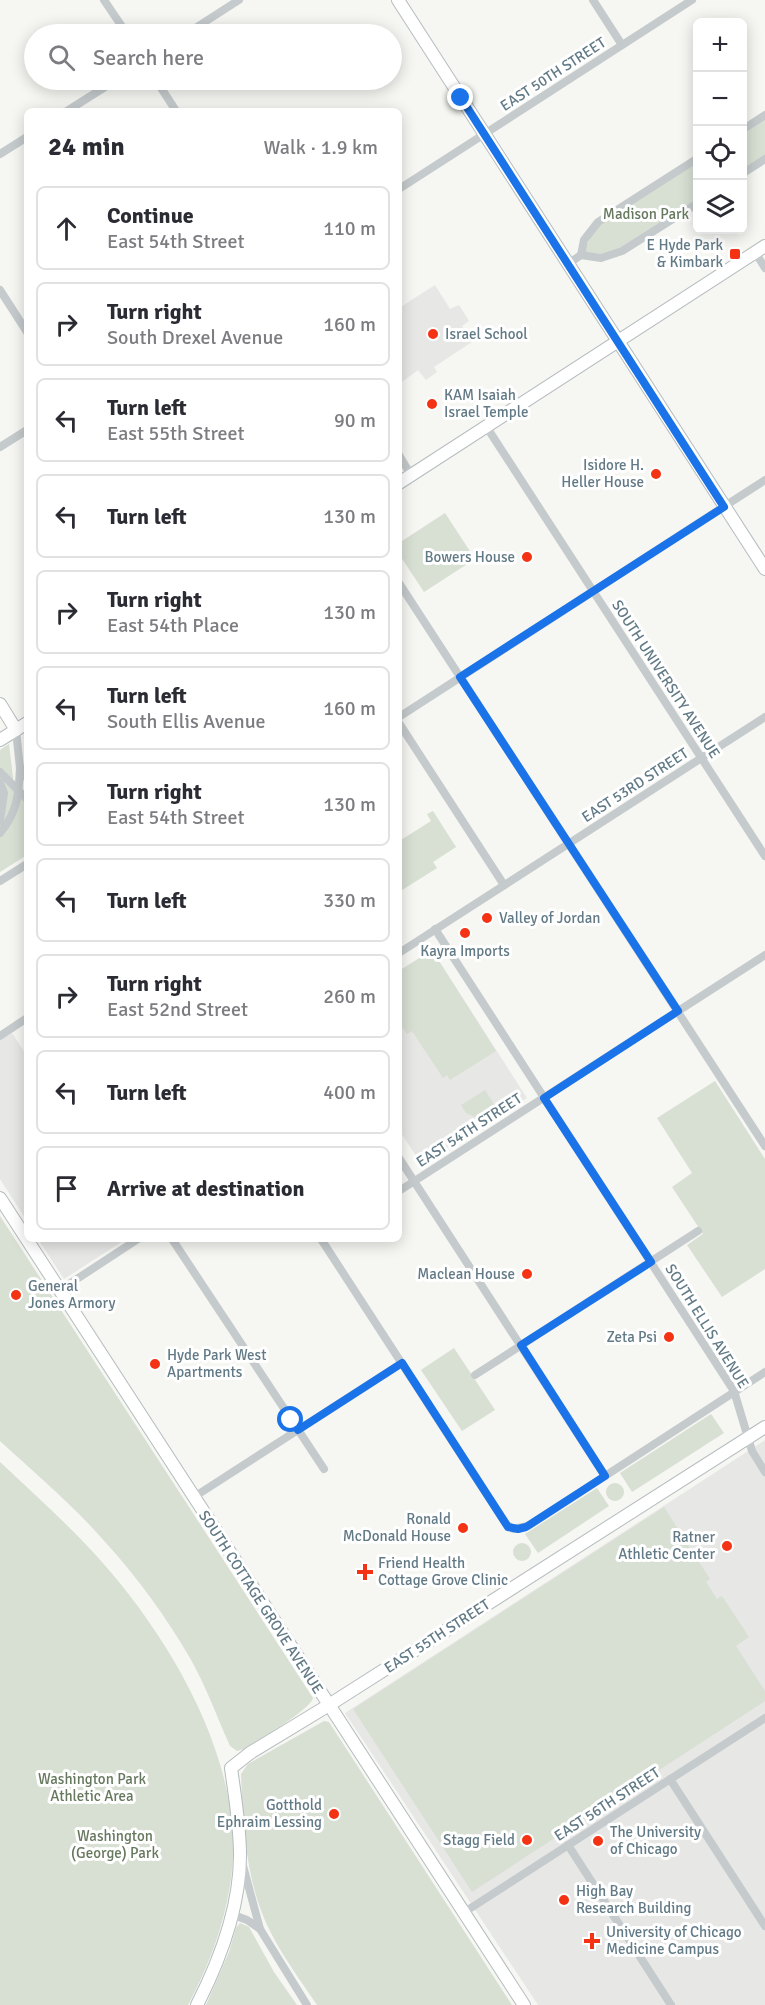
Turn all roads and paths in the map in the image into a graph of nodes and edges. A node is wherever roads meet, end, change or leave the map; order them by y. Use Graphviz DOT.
graph roads {
  1 [pos="104,0"];
  2 [pos="239,0"];
  3 [pos="398,0"];
  4 [pos="593,0"];
  5 [pos="692,0"];
  6 [pos="120,24"];
  7 [pos="202,24"];
  8 [pos="622,45"];
  9 [pos="100,90"];
  10 [pos="162,90"];
  11 [pos="72,108"];
  12 [pos="174,108"];
  13 [pos="764,119"];
  14 [pos="747,128"];
  15 [pos="484,134"];
  16 [pos="24,139"];
  17 [pos="0,154"];
  18 [pos="765,159"];
  19 [pos="693,161"];
  20 [pos="747,171"];
  21 [pos="402,187"];
  22 [pos="693,206"];
  23 [pos="760,249"];
  24 [pos="581,255"];
  25 [pos="568,264"];
  26 [pos="765,268"];
  27 [pos="0,290"];
  28 [pos="24,327"];
  29 [pos="618,341"];
  30 [pos="486,426"];
  31 [pos="24,432"];
  32 [pos="0,447"];
  33 [pos="402,460"];
  34 [pos="411,475"];
  35 [pos="765,480"];
  36 [pos="402,481"];
  37 [pos="724,507"];
  38 [pos="765,569"];
  39 [pos="402,588"];
  40 [pos="594,591"];
  41 [pos="460,677"];
  42 [pos="0,704"];
  43 [pos="402,715"];
  44 [pos="765,717"];
  45 [pos="22,726"];
  46 [pos="402,728"];
  47 [pos="0,740"];
  48 [pos="702,758"];
  49 [pos="20,768"];
  50 [pos="0,772"];
  51 [pos="24,774"];
  52 [pos="0,783"];
  53 [pos="19,789"];
  54 [pos="24,795"];
  55 [pos="0,820"];
  56 [pos="0,833"];
  57 [pos="568,843"];
  58 [pos="765,856"];
  59 [pos="24,866"];
  60 [pos="0,881"];
  61 [pos="504,885"];
  62 [pos="435,929"];
  63 [pos="402,951"];
  64 [pos="765,955"];
  65 [pos="678,1011"];
  66 [pos="24,1020"];
  67 [pos="0,1036"];
  68 [pos="544,1098"];
  69 [pos="765,1146"];
  70 [pos="402,1163"];
  71 [pos="414,1182"];
  72 [pos="402,1189"];
  73 [pos="0,1198"];
  74 [pos="698,1231"];
  75 [pos="24,1235"];
  76 [pos="29,1242"];
  77 [pos="133,1242"];
  78 [pos="174,1242"];
  79 [pos="325,1242"];
  80 [pos="651,1262"];
  81 [pos="60,1290"];
  82 [pos="521,1345"];
  83 [pos="402,1363"];
  84 [pos="765,1372"];
  85 [pos="476,1375"];
  86 [pos="734,1391"];
  87 [pos="765,1427"];
  88 [pos="298,1430"];
  89 [pos="747,1438"];
  90 [pos="324,1469"];
  91 [pos="765,1472"];
  92 [pos="605,1476"];
  93 [pos="194,1497"];
  94 [pos="329,1705"];
  95 [pos="765,1718"];
  96 [pos="670,1779"];
  97 [pos="568,1845"];
  98 [pos="240,1856"];
  99 [pos="463,1913"];
  100 [pos="231,1914"];
  101 [pos="765,1926"];
  102 [pos="260,1929"];
  103 [pos="197,2005"];
  104 [pos="307,2005"];
  105 [pos="524,2005"];
  106 [pos="671,2005"];
  1 -- 6 [label="street"];
  2 -- 7 [label="street"];
  3 -- 15 [label="street"];
  4 -- 8 [label="street"];
  5 -- 8 [label="street, EAST 50TH STREET"];
  8 -- 15 [label="street, EAST 50TH STREET"];
  9 -- 11 [label="street"];
  10 -- 12 [label="street"];
  13 -- 14 [label="street"];
  15 -- 21 [label="street, EAST 50TH STREET"];
  15 -- 25 [label="street"];
  16 -- 17 [label="street"];
  18 -- 20 [label="street"];
  19 -- 24 [label="street"];
  22 -- 24 [label="street"];
  23 -- 26 [label="street"];
  23 -- 29 [label="street"];
  24 -- 25 [label="street"];
  25 -- 29 [label="street"];
  27 -- 28 [label="street"];
  29 -- 30 [label="street"];
  29 -- 37 [label="street"];
  30 -- 34 [label="street"];
  30 -- 40 [label="street, SOUTH UNIVERSITY AVENUE"];
  31 -- 32 [label="street"];
  33 -- 34 [label="street"];
  34 -- 36 [label="street"];
  35 -- 37 [label="street"];
  37 -- 38 [label="street"];
  37 -- 40 [label="street"];
  39 -- 41 [label="street"];
  40 -- 41 [label="street"];
  40 -- 48 [label="street, SOUTH UNIVERSITY AVENUE"];
  41 -- 43 [label="street"];
  41 -- 57 [label="street"];
  42 -- 45 [label="street"];
  44 -- 48 [label="street, EAST 53RD STREET"];
  45 -- 47 [label="street"];
  45 -- 49 [label="street"];
  46 -- 61 [label="street"];
  48 -- 57 [label="street, EAST 53RD STREET"];
  48 -- 58 [label="street, SOUTH UNIVERSITY AVENUE"];
  49 -- 51 [label="street"];
  49 -- 53 [label="street"];
  50 -- 53 [label="street"];
  52 -- 55 [label="street"];
  53 -- 54 [label="street"];
  53 -- 56 [label="street"];
  57 -- 61 [label="street, EAST 53RD STREET"];
  57 -- 65 [label="street"];
  59 -- 60 [label="street"];
  61 -- 62 [label="street, EAST 53RD STREET"];
  62 -- 63 [label="street, EAST 53RD STREET"];
  62 -- 68 [label="street, SOUTH ELLIS AVENUE"];
  64 -- 65 [label="street, EAST 54TH STREET"];
  65 -- 68 [label="street, EAST 54TH STREET"];
  65 -- 69 [label="street"];
  66 -- 67 [label="street"];
  68 -- 71 [label="street, EAST 54TH STREET"];
  68 -- 80 [label="street, SOUTH ELLIS AVENUE"];
  70 -- 71 [label="street"];
  71 -- 72 [label="street, EAST 54TH STREET"];
  71 -- 82 [label="street"];
  73 -- 75 [label="street, SOUTH COTTAGE GROVE AVENUE"];
  74 -- 80 [label="street"];
  76 -- 81 [label="street, SOUTH COTTAGE GROVE AVENUE"];
  77 -- 81 [label="street"];
  78 -- 88 [label="street"];
  79 -- 83 [label="street"];
  80 -- 82 [label="street"];
  80 -- 86 [label="street, SOUTH ELLIS AVENUE"];
  81 -- 93 [label="street, SOUTH COTTAGE GROVE AVENUE"];
  82 -- 85 [label="street"];
  82 -- 92 [label="street"];
  83 -- 88 [label="street"];
  83 -- 92 [label="street"];
  84 -- 86 [label="street"];
  86 -- 89 [label="street, SOUTH ELLIS AVENUE"];
  86 -- 92 [label="street"];
  87 -- 89 [label="street, EAST 55TH STREET"];
  88 -- 90 [label="street"];
  88 -- 93 [label="street"];
  89 -- 91 [label="street, SOUTH ELLIS AVENUE"];
  89 -- 94 [label="street, EAST 55TH STREET"];
  93 -- 94 [label="street, SOUTH COTTAGE GROVE AVENUE"];
  94 -- 98 [label="street, EAST 55TH STREET"];
  94 -- 99 [label="street, SOUTH COTTAGE GROVE AVENUE"];
  95 -- 96 [label="street, EAST 56TH STREET"];
  96 -- 97 [label="street, EAST 56TH STREET"];
  96 -- 101 [label="street"];
  97 -- 99 [label="street, EAST 56TH STREET"];
  97 -- 106 [label="street"];
  98 -- 100 [label="street"];
  98 -- 102 [label="street"];
  99 -- 105 [label="street, SOUTH COTTAGE GROVE AVENUE"];
  100 -- 102 [label="street"];
  100 -- 103 [label="street"];
  102 -- 104 [label="street"];
}
